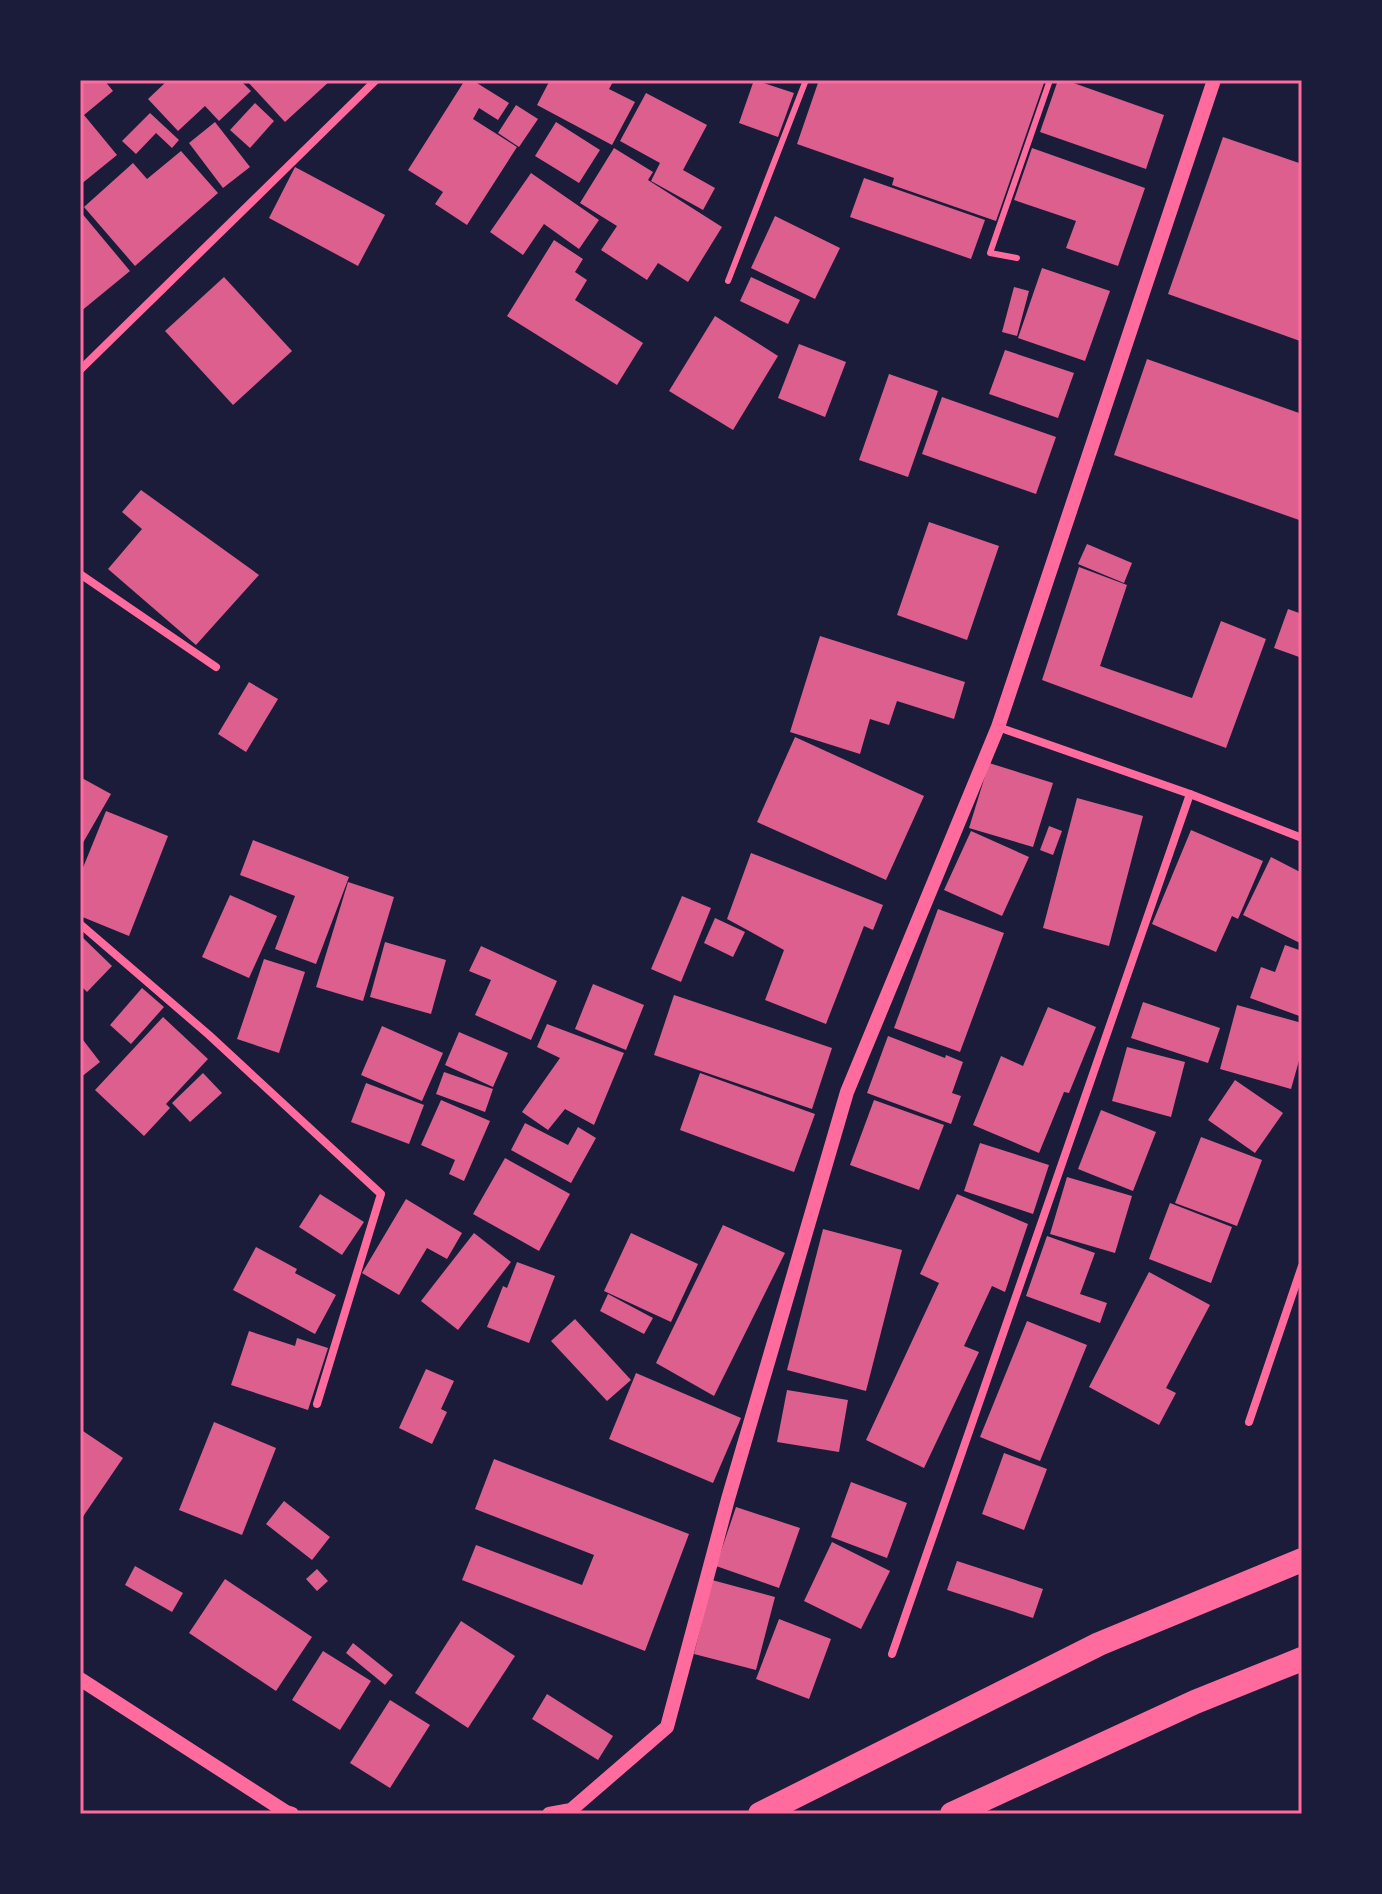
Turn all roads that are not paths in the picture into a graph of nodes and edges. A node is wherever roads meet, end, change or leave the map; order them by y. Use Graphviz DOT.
graph roads {
  1 [pos="376,80"];
  2 [pos="806,80"];
  3 [pos="1050,80"];
  4 [pos="1214,80"];
  5 [pos="1017,258"];
  6 [pos="728,281"];
  7 [pos="80,370"];
  8 [pos="80,574"];
  9 [pos="216,667"];
  10 [pos="998,727"];
  11 [pos="1190,794"];
  12 [pos="1302,838"];
  13 [pos="80,924"];
  14 [pos="1302,1266"];
  15 [pos="317,1404"];
  16 [pos="1249,1422"];
  17 [pos="1302,1560"];
  18 [pos="892,1654"];
  19 [pos="1302,1659"];
  20 [pos="80,1679"];
  21 [pos="292,1814"];
  22 [pos="549,1814"];
  23 [pos="760,1814"];
  24 [pos="952,1814"];
  1 -- 7 [label="street"];
  2 -- 6 [label="lane"];
  3 -- 5 [label="lane"];
  4 -- 10 [label="street"];
  8 -- 9 [label="street"];
  10 -- 11 [label="street"];
  10 -- 22 [label="street"];
  11 -- 12 [label="street"];
  11 -- 18 [label="street"];
  13 -- 15 [label="street"];
  14 -- 16 [label="street"];
  17 -- 23 [label="highway"];
  19 -- 24 [label="highway"];
  20 -- 21 [label="street"];
}
